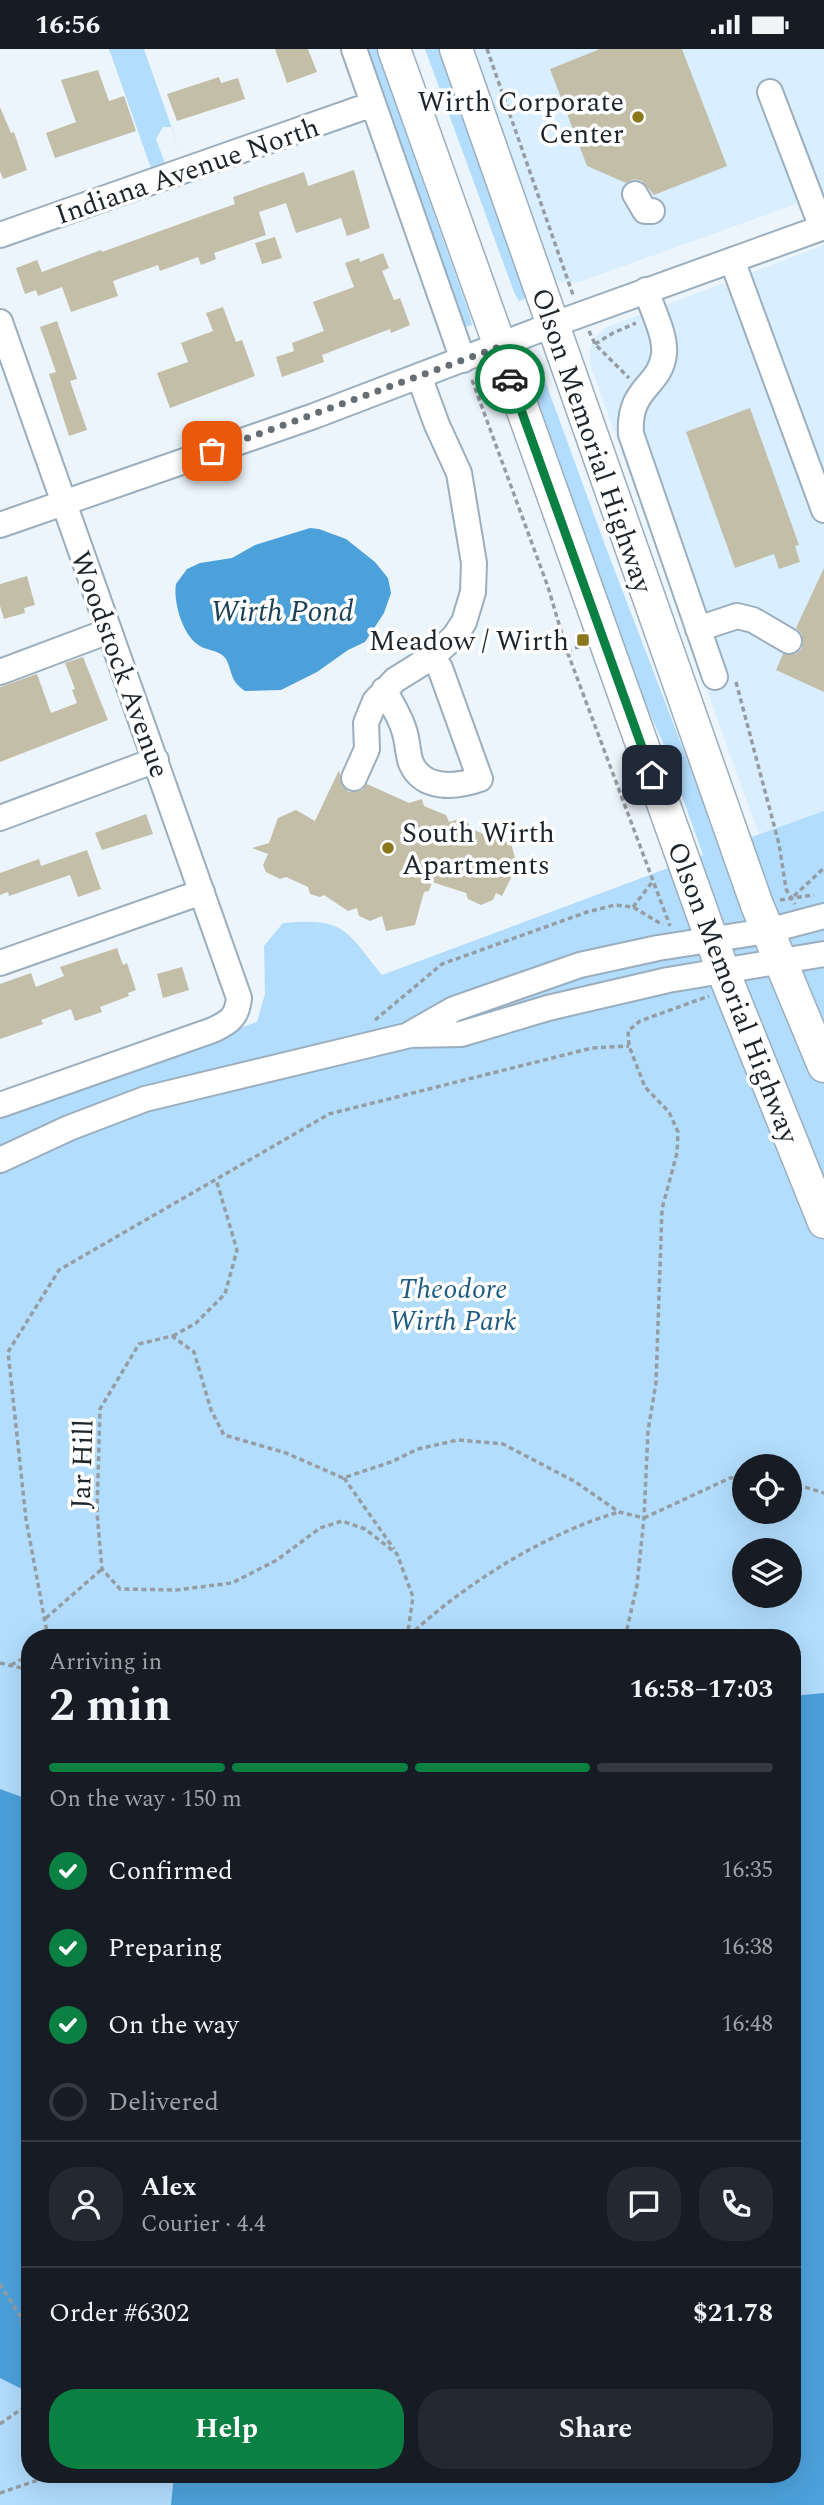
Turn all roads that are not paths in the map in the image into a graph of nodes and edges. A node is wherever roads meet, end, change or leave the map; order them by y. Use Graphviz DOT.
graph roads {
  1 [pos="354,49"];
  2 [pos="394,49"];
  3 [pos="456,49"];
  4 [pos="770,92"];
  5 [pos="373,104"];
  6 [pos="823,228"];
  7 [pos="0,235"];
  8 [pos="732,260"];
  9 [pos="646,290"];
  10 [pos="567,319"];
  11 [pos="0,322"];
  12 [pos="499,347"];
  13 [pos="468,370"];
  14 [pos="419,376"];
  15 [pos="64,502"];
  16 [pos="824,510"];
  17 [pos="0,525"];
  18 [pos="698,629"];
  19 [pos="109,631"];
  20 [pos="789,641"];
  21 [pos="432,657"];
  22 [pos="0,672"];
  23 [pos="715,677"];
  24 [pos="384,690"];
  25 [pos="156,760"];
  26 [pos="354,778"];
  27 [pos="0,818"];
  28 [pos="202,892"];
  29 [pos="824,916"];
  30 [pos="767,931"];
  31 [pos="711,940"];
  32 [pos="824,954"];
  33 [pos="779,960"];
  34 [pos="0,963"];
  35 [pos="723,971"];
  36 [pos="410,1035"];
  37 [pos="824,1066"];
  38 [pos="0,1105"];
  39 [pos="0,1160"];
  40 [pos="824,1221"];
  1 -- 5 [label="street"];
  2 -- 12 [label="main road, Olson Memorial Highway"];
  3 -- 10 [label="main road, Olson Memorial Highway"];
  4 -- 6 [label="street"];
  5 -- 7 [label="street, Indiana Avenue North"];
  5 -- 13 [label="street"];
  6 -- 8 [label="street"];
  8 -- 9 [label="street"];
  8 -- 16 [label="street"];
  9 -- 10 [label="street"];
  9 -- 18 [label="street"];
  10 -- 12 [label="street"];
  10 -- 30 [label="main road, Olson Memorial Highway"];
  11 -- 15 [label="street, Woodstock Avenue"];
  12 -- 13 [label="street"];
  12 -- 31 [label="main road, Olson Memorial Highway"];
  13 -- 14 [label="street"];
  14 -- 15 [label="street"];
  14 -- 21 [label="street"];
  15 -- 17 [label="street"];
  15 -- 19 [label="street, Woodstock Avenue"];
  18 -- 20 [label="street"];
  18 -- 23 [label="street"];
  19 -- 22 [label="street"];
  19 -- 25 [label="street, Woodstock Avenue"];
  21 -- 24 [label="street"];
  21 -- 24 [label="street"];
  24 -- 26 [label="street"];
  25 -- 27 [label="street"];
  25 -- 28 [label="street, Woodstock Avenue"];
  28 -- 34 [label="street"];
  28 -- 38 [label="street, Woodstock Avenue"];
  29 -- 30 [label="street"];
  30 -- 31 [label="street"];
  30 -- 33 [label="main road, Olson Memorial Highway"];
  31 -- 35 [label="main road, Olson Memorial Highway"];
  31 -- 36 [label="street"];
  32 -- 33 [label="street"];
  33 -- 35 [label="street"];
  33 -- 37 [label="main road, Olson Memorial Highway"];
  35 -- 36 [label="street"];
  35 -- 40 [label="main road, Olson Memorial Highway"];
  36 -- 39 [label="street"];
}
